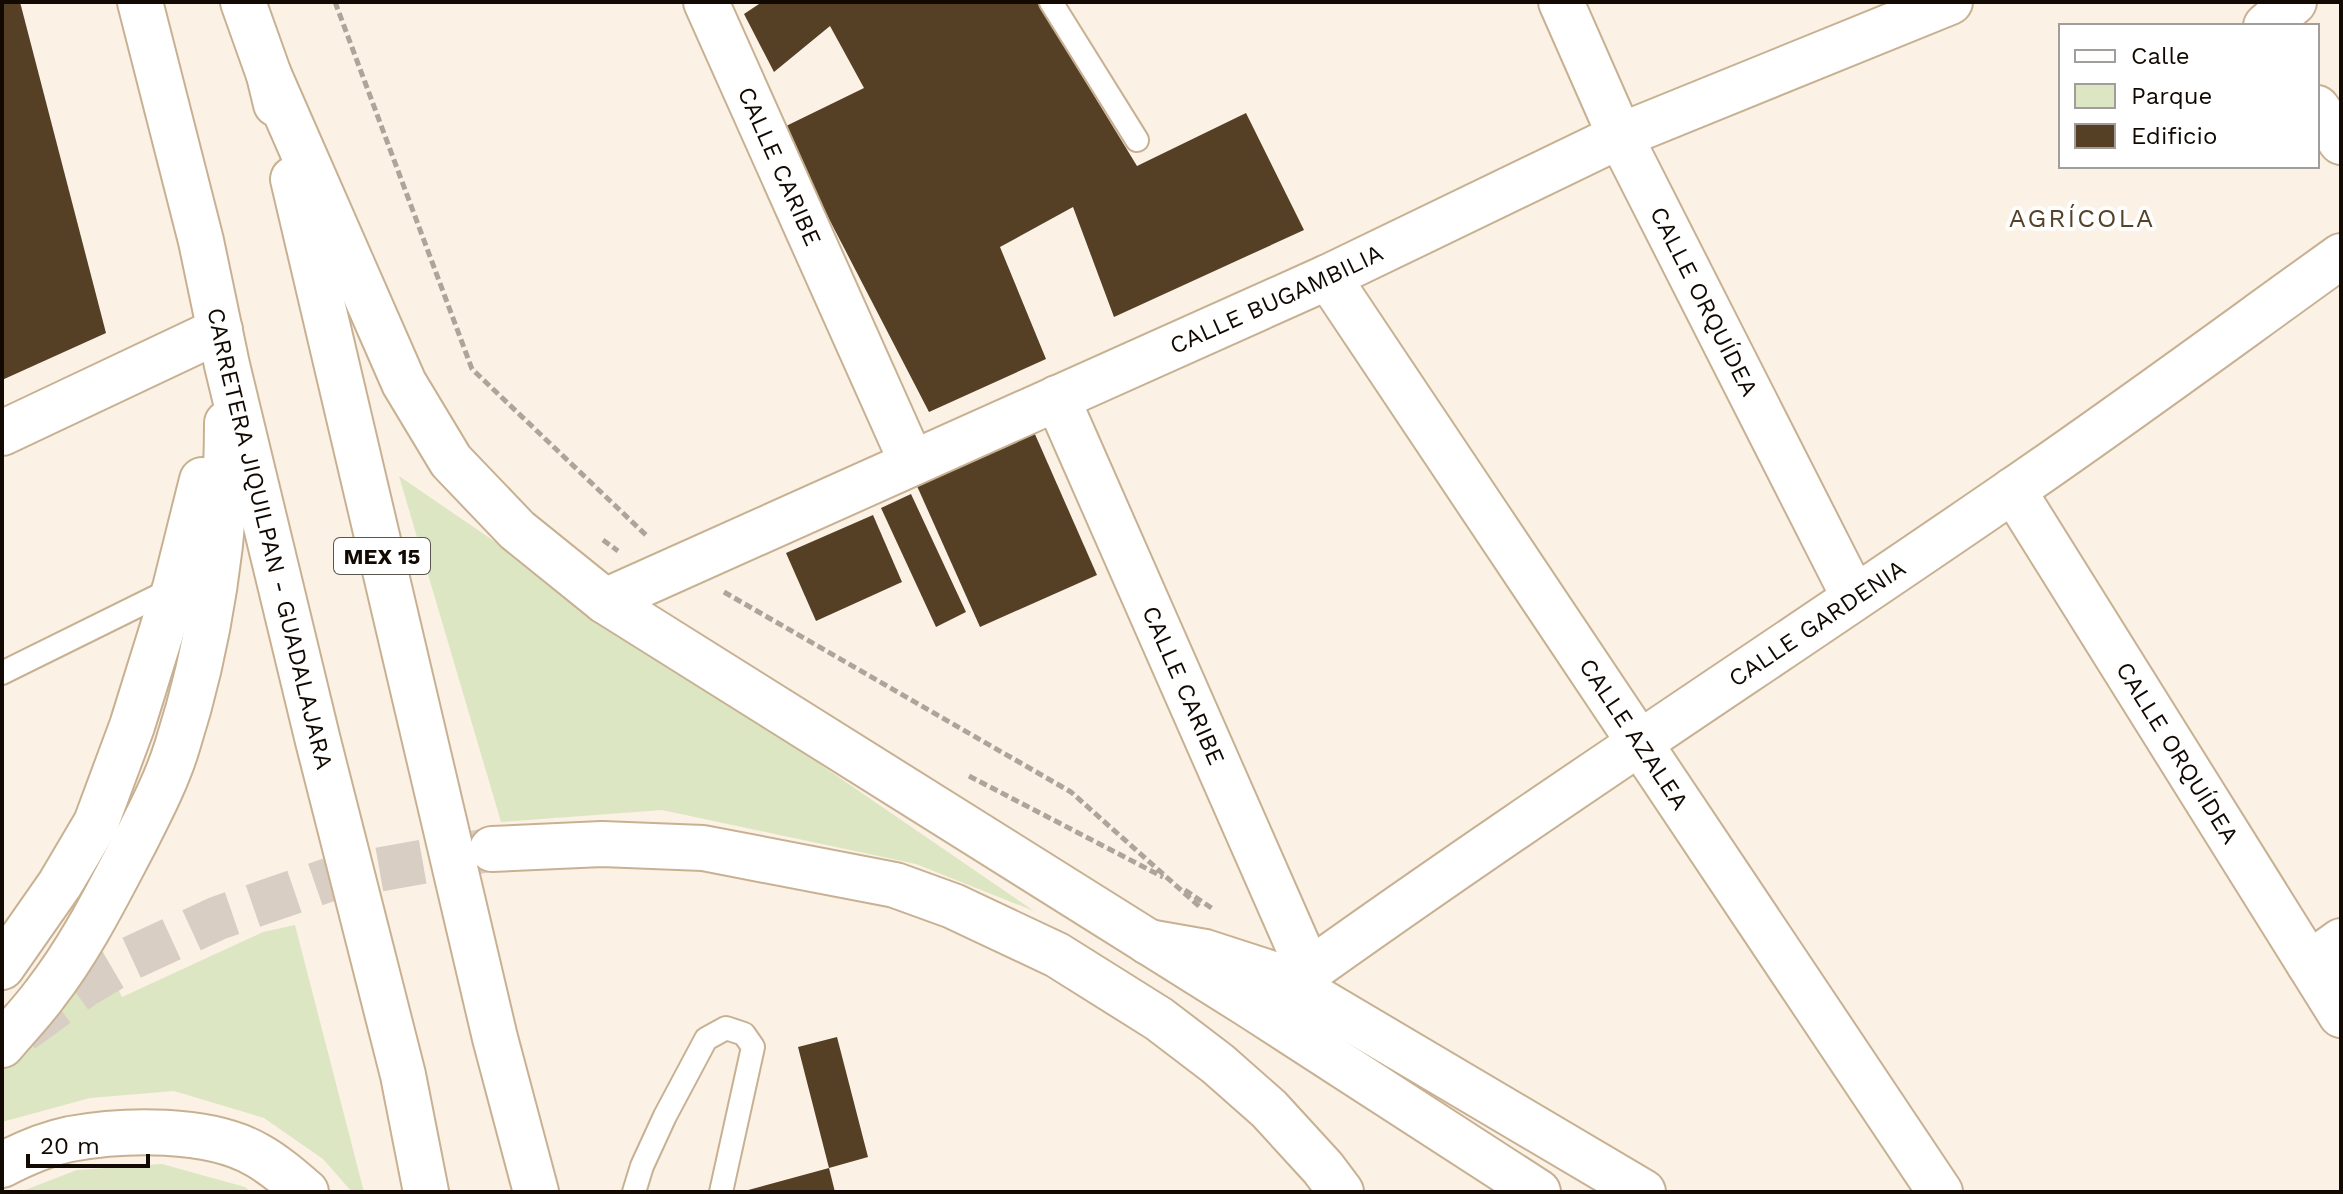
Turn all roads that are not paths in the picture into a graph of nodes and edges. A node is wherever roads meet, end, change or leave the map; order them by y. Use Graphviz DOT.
graph roads {
  1 [pos="140,2"];
  2 [pos="243,2"];
  3 [pos="706,2"];
  4 [pos="1051,2"];
  5 [pos="1561,2"];
  6 [pos="1950,2"];
  7 [pos="2241,2"];
  8 [pos="2294,2"];
  9 [pos="2258,24"];
  10 [pos="2268,24"];
  11 [pos="269,75"];
  12 [pos="2319,111"];
  13 [pos="1620,136"];
  14 [pos="1137,140"];
  15 [pos="2341,142"];
  16 [pos="2341,256"];
  17 [pos="1328,277"];
  18 [pos="224,347"];
  19 [pos="1057,398"];
  20 [pos="2,433"];
  21 [pos="912,463"];
  22 [pos="2013,490"];
  23 [pos="175,588"];
  24 [pos="1854,597"];
  25 [pos="605,601"];
  26 [pos="2,673"];
  27 [pos="1638,743"];
  28 [pos="492,849"];
  29 [pos="1148,942"];
  30 [pos="2325,952"];
  31 [pos="2,967"];
  32 [pos="1300,977"];
  33 [pos="2341,1015"];
  34 [pos="2,1045"];
  35 [pos="2,1165"];
  36 [pos="306,1192"];
  37 [pos="426,1192"];
  38 [pos="536,1192"];
  39 [pos="634,1192"];
  40 [pos="721,1192"];
  41 [pos="1341,1192"];
  42 [pos="1538,1192"];
  43 [pos="1643,1192"];
  44 [pos="1940,1192"];
  1 -- 18 [label="main road, CARRETERA JIQUILPAN - GUADALAJARA"];
  2 -- 11 [label="main road, MEX 15"];
  3 -- 21 [label="main road, CALLE CARIBE"];
  4 -- 14 [label="lane"];
  5 -- 13 [label="main road, CALLE ORQUÍDEA"];
  6 -- 13 [label="main road, CALLE BUGAMBILIA"];
  7 -- 9 [label="main road"];
  8 -- 10 [label="main road"];
  11 -- 25 [label="main road"];
  11 -- 38 [label="main road, MEX 15"];
  12 -- 15 [label="main road"];
  13 -- 17 [label="main road, CALLE BUGAMBILIA"];
  13 -- 24 [label="main road, CALLE ORQUÍDEA"];
  16 -- 22 [label="main road, CALLE GARDENIA"];
  17 -- 19 [label="main road, CALLE BUGAMBILIA"];
  17 -- 27 [label="main road, CALLE AZALEA"];
  18 -- 20 [label="main road"];
  18 -- 23 [label="main road"];
  18 -- 34 [label="main road"];
  18 -- 37 [label="main road, CARRETERA JIQUILPAN - GUADALAJARA"];
  19 -- 21 [label="main road, CALLE BUGAMBILIA"];
  19 -- 32 [label="main road, CALLE CARIBE"];
  21 -- 25 [label="main road, CALLE BUGAMBILIA"];
  22 -- 24 [label="main road, CALLE GARDENIA"];
  22 -- 30 [label="main road, CALLE ORQUÍDEA"];
  23 -- 26 [label="lane"];
  23 -- 31 [label="main road"];
  24 -- 27 [label="main road, CALLE GARDENIA"];
  25 -- 29 [label="main road"];
  27 -- 32 [label="main road, CALLE GARDENIA"];
  27 -- 44 [label="main road, CALLE AZALEA"];
  28 -- 41 [label="main road"];
  29 -- 32 [label="main road"];
  29 -- 42 [label="main road"];
  30 -- 33 [label="main road, CALLE ORQUÍDEA"];
  32 -- 43 [label="main road"];
  35 -- 36 [label="main road"];
  39 -- 40 [label="lane"];
}
